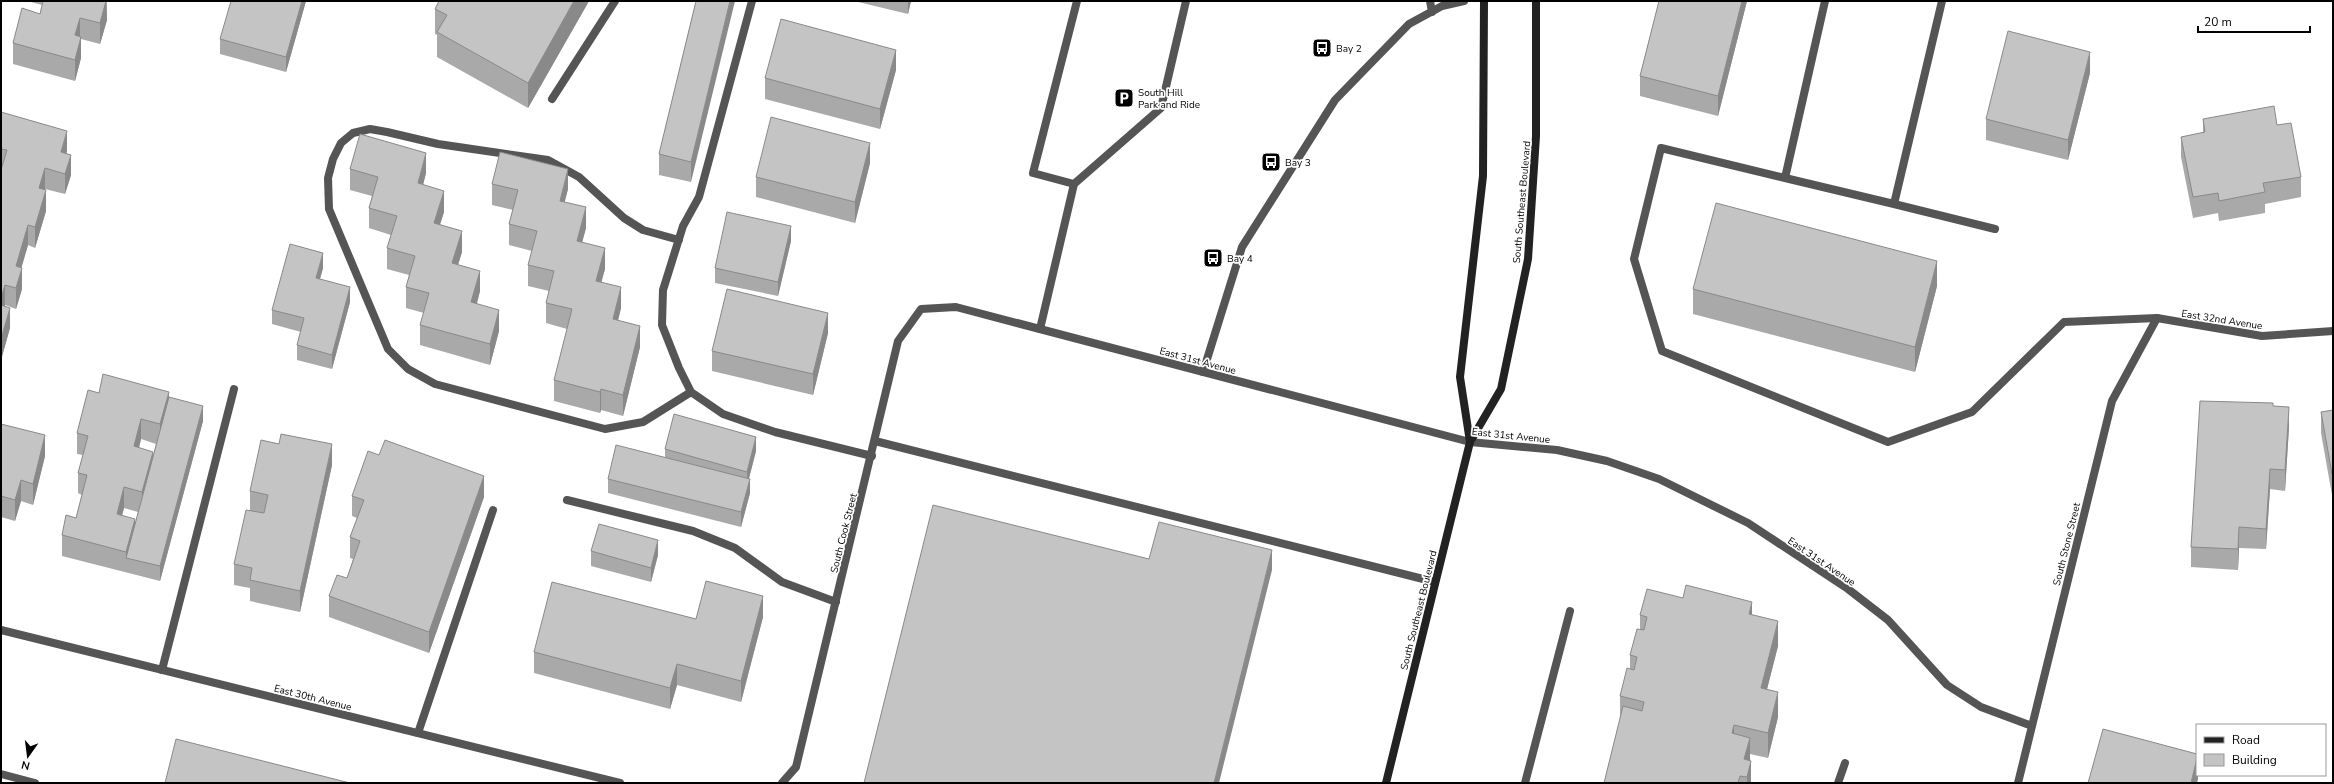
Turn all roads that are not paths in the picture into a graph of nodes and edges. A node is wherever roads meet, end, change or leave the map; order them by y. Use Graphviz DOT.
graph roads {
  1 [pos="615,1"];
  2 [pos="752,1"];
  3 [pos="1077,1"];
  4 [pos="1186,1"];
  5 [pos="1430,1"];
  6 [pos="1464,1"];
  7 [pos="1484,1"];
  8 [pos="1536,1"];
  9 [pos="1825,1"];
  10 [pos="1942,1"];
  11 [pos="1432,12"];
  12 [pos="552,99"];
  13 [pos="1785,178"];
  14 [pos="1074,184"];
  15 [pos="1894,204"];
  16 [pos="1995,229"];
  17 [pos="679,240"];
  18 [pos="921,309"];
  19 [pos="2157,318"];
  20 [pos="1040,329"];
  21 [pos="2333,331"];
  22 [pos="1203,372"];
  23 [pos="234,389"];
  24 [pos="691,392"];
  25 [pos="875,441"];
  26 [pos="1470,442"];
  27 [pos="872,456"];
  28 [pos="567,500"];
  29 [pos="493,510"];
  30 [pos="1435,582"];
  31 [pos="836,602"];
  32 [pos="1570,611"];
  33 [pos="1,630"];
  34 [pos="162,670"];
  35 [pos="2032,726"];
  36 [pos="418,733"];
  37 [pos="1845,763"];
  38 [pos="1,774"];
  39 [pos="35,783"];
  40 [pos="620,783"];
  41 [pos="782,783"];
  42 [pos="1386,783"];
  43 [pos="1525,783"];
  44 [pos="1838,783"];
  45 [pos="2018,783"];
  1 -- 12 [label="street"];
  2 -- 17 [label="street"];
  3 -- 14 [label="street"];
  4 -- 14 [label="street"];
  5 -- 11 [label="street"];
  6 -- 11 [label="street"];
  7 -- 26 [label="main road, South Southeast Boulevard"];
  8 -- 26 [label="main road, South Southeast Boulevard"];
  9 -- 13 [label="street"];
  10 -- 15 [label="street"];
  11 -- 22 [label="street"];
  13 -- 15 [label="street"];
  13 -- 19 [label="street, East 32nd Avenue"];
  14 -- 20 [label="street"];
  15 -- 16 [label="street"];
  17 -- 24 [label="street"];
  17 -- 24 [label="street"];
  18 -- 20 [label="street, East 31st Avenue"];
  18 -- 25 [label="street, South Cook Street"];
  19 -- 21 [label="street, East 32nd Avenue"];
  19 -- 35 [label="street, South Stone Street"];
  20 -- 22 [label="street, East 31st Avenue"];
  22 -- 26 [label="street, East 31st Avenue"];
  23 -- 34 [label="street"];
  24 -- 27 [label="street"];
  25 -- 27 [label="street, South Cook Street"];
  25 -- 30 [label="street"];
  26 -- 30 [label="main road, South Southeast Boulevard"];
  26 -- 35 [label="street, East 31st Avenue"];
  27 -- 31 [label="street, South Cook Street"];
  28 -- 31 [label="street"];
  29 -- 36 [label="street"];
  30 -- 42 [label="main road, South Southeast Boulevard"];
  31 -- 41 [label="street, South Cook Street"];
  32 -- 43 [label="street"];
  33 -- 34 [label="street, East 30th Avenue"];
  34 -- 36 [label="street, East 30th Avenue"];
  35 -- 45 [label="street, South Stone Street"];
  36 -- 40 [label="street, East 30th Avenue"];
  37 -- 44 [label="street"];
  38 -- 39 [label="street"];
}
